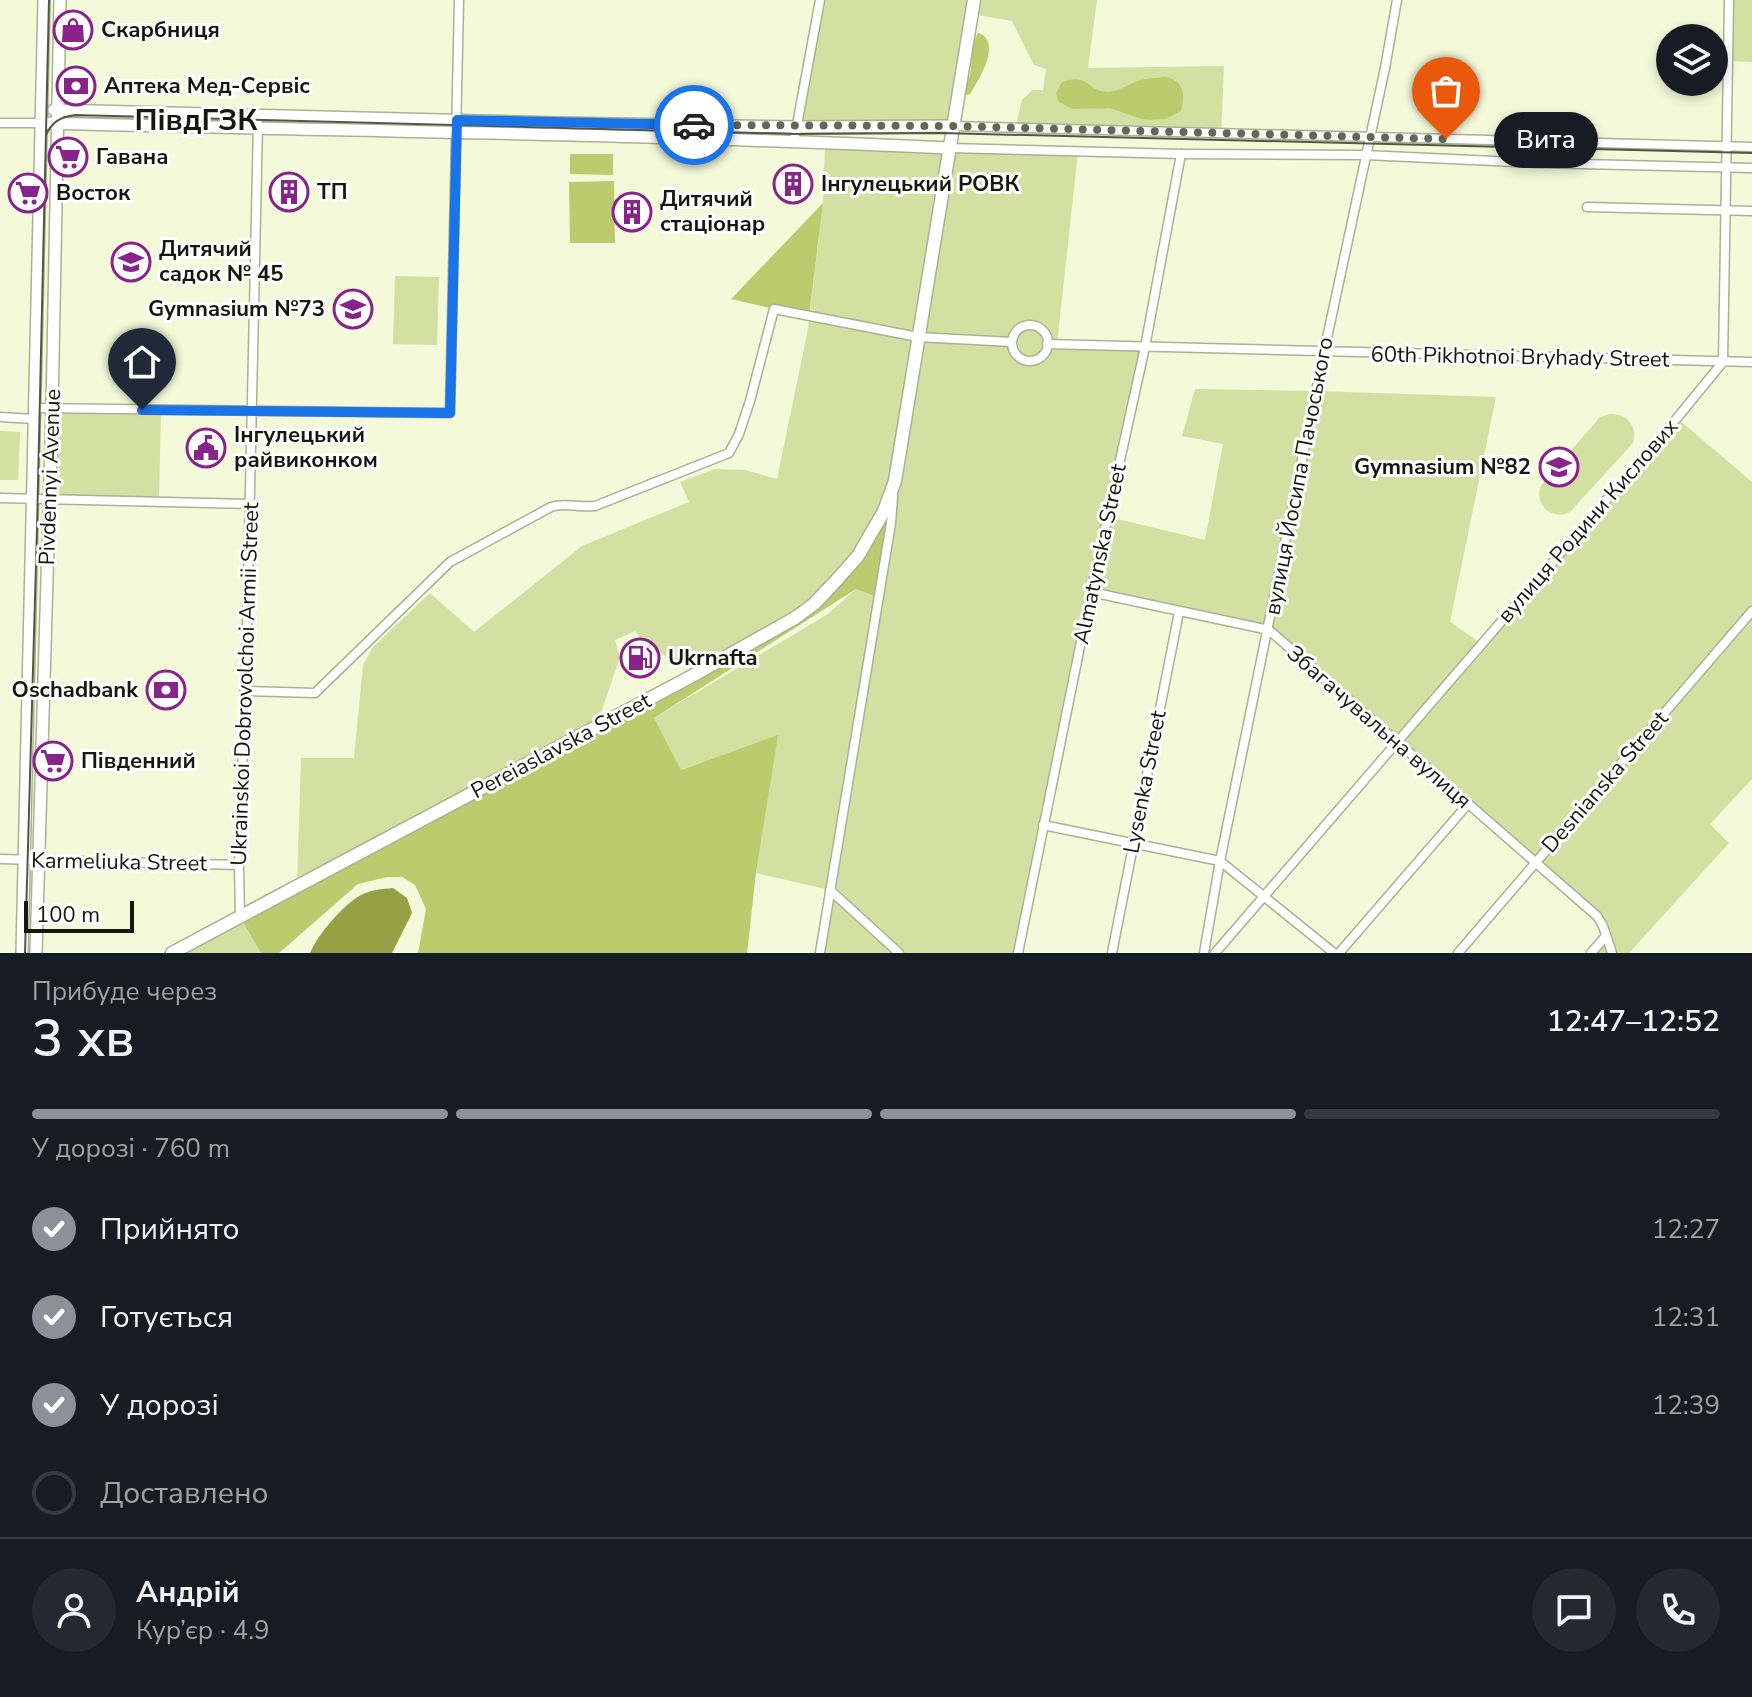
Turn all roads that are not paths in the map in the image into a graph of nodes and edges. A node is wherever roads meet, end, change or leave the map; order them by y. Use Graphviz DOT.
graph roads {
  1 [pos="44,0"];
  2 [pos="60,0"];
  3 [pos="459,0"];
  4 [pos="820,0"];
  5 [pos="974,0"];
  6 [pos="1397,0"];
  7 [pos="1729,0"];
  8 [pos="42,110"];
  9 [pos="59,110"];
  10 [pos="258,115"];
  11 [pos="457,120"];
  12 [pos="0,123"];
  13 [pos="42,123"];
  14 [pos="59,124"];
  15 [pos="953,126"];
  16 [pos="797,127"];
  17 [pos="258,128"];
  18 [pos="456,134"];
  19 [pos="1370,137"];
  20 [pos="794,141"];
  21 [pos="1727,146"];
  22 [pos="1752,147"];
  23 [pos="949,148"];
  24 [pos="1181,154"];
  25 [pos="1365,155"];
  26 [pos="1727,168"];
  27 [pos="1752,168"];
  28 [pos="1587,207"];
  29 [pos="1726,210"];
  30 [pos="1752,211"];
  31 [pos="918,337"];
  32 [pos="1012,342"];
  33 [pos="1047,344"];
  34 [pos="1145,347"];
  35 [pos="1324,352"];
  36 [pos="1723,362"];
  37 [pos="1752,362"];
  38 [pos="52,409"];
  39 [pos="252,412"];
  40 [pos="34,414"];
  41 [pos="0,417"];
  42 [pos="895,481"];
  43 [pos="0,498"];
  44 [pos="32,499"];
  45 [pos="50,499"];
  46 [pos="250,504"];
  47 [pos="1091,592"];
  48 [pos="1752,611"];
  49 [pos="1179,612"];
  50 [pos="1269,630"];
  51 [pos="245,691"];
  52 [pos="1397,742"];
  53 [pos="1468,804"];
  54 [pos="1043,825"];
  55 [pos="1134,842"];
  56 [pos="0,859"];
  57 [pos="24,860"];
  58 [pos="39,860"];
  59 [pos="1220,861"];
  60 [pos="1535,863"];
  61 [pos="239,865"];
  62 [pos="830,890"];
  63 [pos="1265,896"];
  64 [pos="240,917"];
  65 [pos="1606,936"];
  66 [pos="22,953"];
  67 [pos="36,953"];
  68 [pos="172,953"];
  69 [pos="820,953"];
  70 [pos="899,953"];
  71 [pos="1018,953"];
  72 [pos="1112,953"];
  73 [pos="1204,953"];
  74 [pos="1215,953"];
  75 [pos="1336,953"];
  76 [pos="1458,953"];
  77 [pos="1591,953"];
  78 [pos="1612,953"];
  1 -- 8 [label="main road, Pivdennyi Avenue"];
  2 -- 9 [label="main road, Pivdennyi Avenue"];
  3 -- 11 [label="street"];
  4 -- 16 [label="street"];
  5 -- 15 [label="main road, Pereiaslavska Street"];
  6 -- 19 [label="street, вулиця Йосипа Пачоського"];
  7 -- 21 [label="street"];
  8 -- 9 [label="main road"];
  8 -- 13 [label="main road, Pivdennyi Avenue"];
  9 -- 10 [label="main road"];
  9 -- 14 [label="main road, Pivdennyi Avenue"];
  10 -- 11 [label="main road"];
  10 -- 17 [label="street, Ukrainskoi Dobrovolchoi Armii Street"];
  11 -- 16 [label="main road"];
  11 -- 18 [label="street"];
  12 -- 13 [label="street"];
  13 -- 14 [label="main road"];
  13 -- 40 [label="main road, Pivdennyi Avenue"];
  14 -- 17 [label="main road"];
  14 -- 38 [label="main road, Pivdennyi Avenue"];
  15 -- 16 [label="main road"];
  15 -- 19 [label="street"];
  15 -- 23 [label="main road, Pereiaslavska Street"];
  16 -- 20 [label="street"];
  17 -- 18 [label="main road"];
  17 -- 39 [label="street, Ukrainskoi Dobrovolchoi Armii Street"];
  18 -- 20 [label="main road"];
  18 -- 39 [label="street"];
  19 -- 21 [label="street"];
  19 -- 25 [label="street, вулиця Йосипа Пачоського"];
  20 -- 23 [label="main road"];
  21 -- 22 [label="street"];
  21 -- 26 [label="street"];
  23 -- 24 [label="street"];
  23 -- 31 [label="main road, Pereiaslavska Street"];
  24 -- 25 [label="street"];
  24 -- 34 [label="street, Almatynska Street"];
  25 -- 26 [label="street"];
  25 -- 35 [label="street, вулиця Йосипа Пачоського"];
  26 -- 27 [label="street"];
  26 -- 29 [label="street"];
  28 -- 29 [label="street"];
  29 -- 30 [label="street"];
  29 -- 36 [label="street"];
  31 -- 32 [label="street"];
  31 -- 42 [label="main road, Pereiaslavska Street"];
  31 -- 51 [label="street"];
  32 -- 33 [label="street"];
  32 -- 33 [label="street"];
  33 -- 34 [label="street, 60th Pikhotnoi Bryhady Street"];
  34 -- 35 [label="street, 60th Pikhotnoi Bryhady Street"];
  34 -- 47 [label="street, Almatynska Street"];
  35 -- 36 [label="street, 60th Pikhotnoi Bryhady Street"];
  35 -- 50 [label="street, вулиця Йосипа Пачоського"];
  36 -- 37 [label="street, 60th Pikhotnoi Bryhady Street"];
  36 -- 52 [label="street, вулиця Родини Кислових"];
  38 -- 39 [label="street"];
  38 -- 40 [label="street"];
  38 -- 45 [label="main road, Pivdennyi Avenue"];
  39 -- 46 [label="street, Ukrainskoi Dobrovolchoi Armii Street"];
  40 -- 41 [label="street"];
  40 -- 44 [label="main road, Pivdennyi Avenue"];
  42 -- 62 [label="street"];
  42 -- 64 [label="main road, Pereiaslavska Street"];
  43 -- 44 [label="street"];
  44 -- 45 [label="street"];
  44 -- 57 [label="main road, Pivdennyi Avenue"];
  45 -- 46 [label="street"];
  45 -- 58 [label="main road, Pivdennyi Avenue"];
  46 -- 51 [label="street, Ukrainskoi Dobrovolchoi Armii Street"];
  47 -- 49 [label="street, Збагачувальна вулиця"];
  47 -- 54 [label="street, Almatynska Street"];
  48 -- 60 [label="street, Desnianska Street"];
  49 -- 50 [label="street, Збагачувальна вулиця"];
  49 -- 55 [label="street, Lysenka Street"];
  50 -- 52 [label="street, Збагачувальна вулиця"];
  50 -- 59 [label="street, вулиця Йосипа Пачоського"];
  51 -- 61 [label="street, Ukrainskoi Dobrovolchoi Armii Street"];
  52 -- 53 [label="street, Збагачувальна вулиця"];
  52 -- 63 [label="street, вулиця Родини Кислових"];
  53 -- 60 [label="street, Збагачувальна вулиця"];
  53 -- 75 [label="street"];
  54 -- 55 [label="street"];
  54 -- 71 [label="street, Almatynska Street"];
  55 -- 59 [label="street"];
  55 -- 72 [label="street, Lysenka Street"];
  56 -- 57 [label="street, Karmeliuka Street"];
  57 -- 58 [label="street, Karmeliuka Street"];
  57 -- 66 [label="main road, Pivdennyi Avenue"];
  58 -- 61 [label="street, Karmeliuka Street"];
  58 -- 67 [label="main road, Pivdennyi Avenue"];
  59 -- 63 [label="street"];
  59 -- 73 [label="street, вулиця Йосипа Пачоського"];
  60 -- 65 [label="street, Збагачувальна вулиця"];
  60 -- 76 [label="street, Desnianska Street"];
  61 -- 64 [label="street, Ukrainskoi Dobrovolchoi Armii Street"];
  62 -- 69 [label="street"];
  62 -- 70 [label="street"];
  63 -- 74 [label="street, вулиця Родини Кислових"];
  63 -- 75 [label="street"];
  64 -- 68 [label="main road, Pereiaslavska Street"];
  65 -- 77 [label="street"];
  65 -- 78 [label="street, Збагачувальна вулиця"];
}
